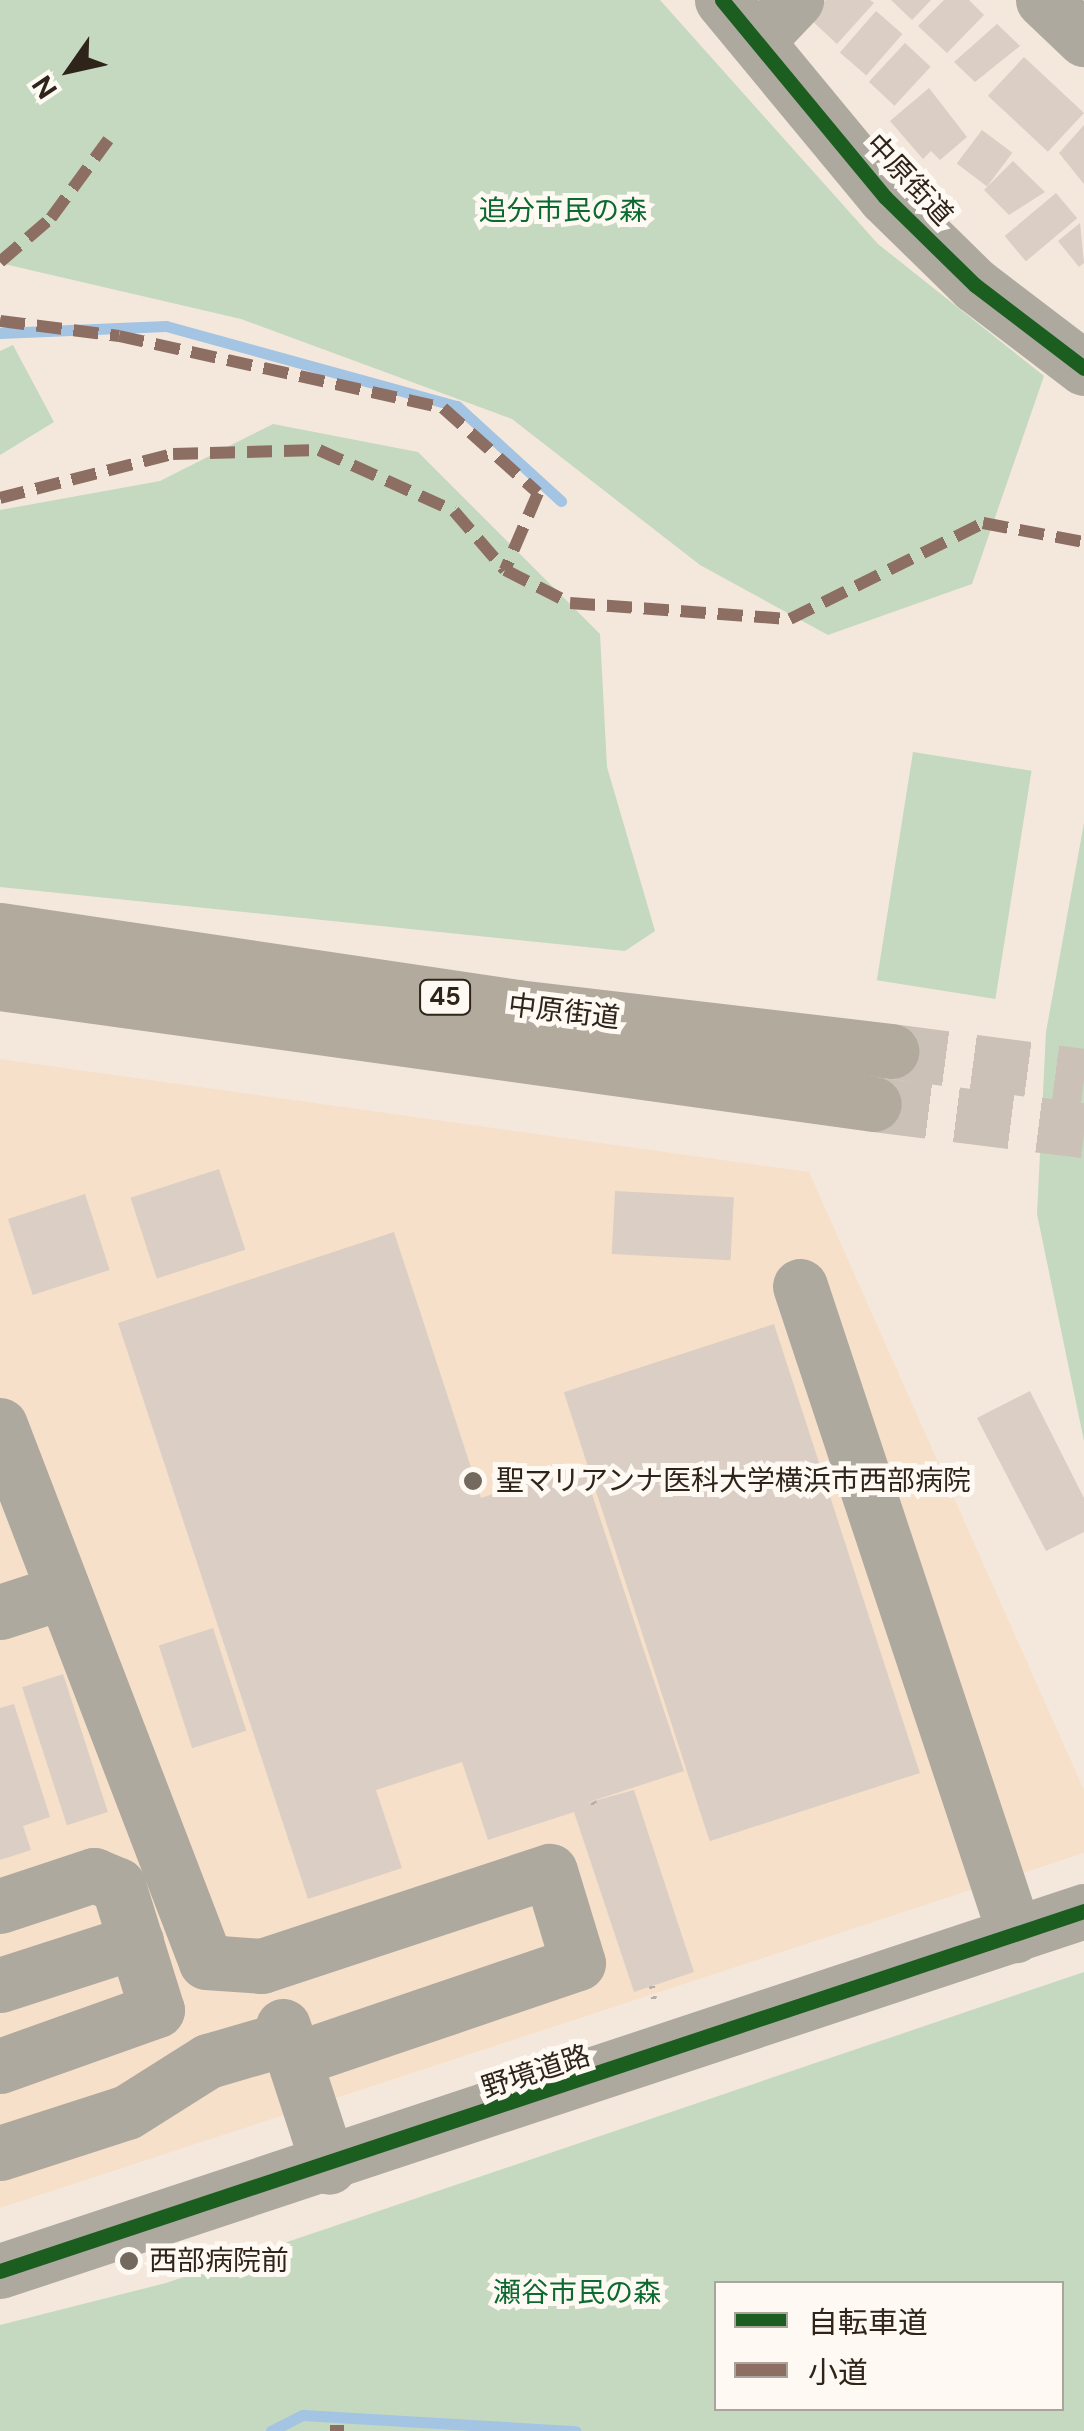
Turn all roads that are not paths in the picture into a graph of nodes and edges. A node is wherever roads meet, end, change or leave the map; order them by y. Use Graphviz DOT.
graph roads {
  1 [pos="722,0"];
  2 [pos="796,0"];
  3 [pos="1043,0"];
  4 [pos="1084,39"];
  5 [pos="757,41"];
  6 [pos="1084,368"];
  7 [pos="0,930"];
  8 [pos="0,983"];
  9 [pos="891,1051"];
  10 [pos="874,1104"];
  11 [pos="800,1286"];
  12 [pos="0,1425"];
  13 [pos="62,1592"];
  14 [pos="0,1612"];
  15 [pos="0,1906"];
  16 [pos="1084,1911"];
  17 [pos="1015,1935"];
  18 [pos="136,1941"];
  19 [pos="262,1966"];
  20 [pos="0,1985"];
  21 [pos="292,2049"];
  22 [pos="0,2066"];
  23 [pos="0,2153"];
  24 [pos="329,2167"];
  25 [pos="0,2271"];
  1 -- 5 [label="street, 中原街道"];
  2 -- 5 [label="street"];
  3 -- 4 [label="street"];
  5 -- 6 [label="street, 中原街道"];
  7 -- 9 [label="main road, 中原街道 / 45"];
  8 -- 10 [label="main road, 中原街道 / 45"];
  11 -- 17 [label="street"];
  12 -- 13 [label="street"];
  13 -- 14 [label="street"];
  13 -- 19 [label="street"];
  15 -- 18 [label="street"];
  16 -- 17 [label="street, 野境道路"];
  17 -- 24 [label="street, 野境道路"];
  18 -- 20 [label="street"];
  18 -- 22 [label="street"];
  19 -- 21 [label="street"];
  19 -- 21 [label="street"];
  21 -- 23 [label="street"];
  21 -- 24 [label="street"];
  24 -- 25 [label="street, 野境道路"];
}
